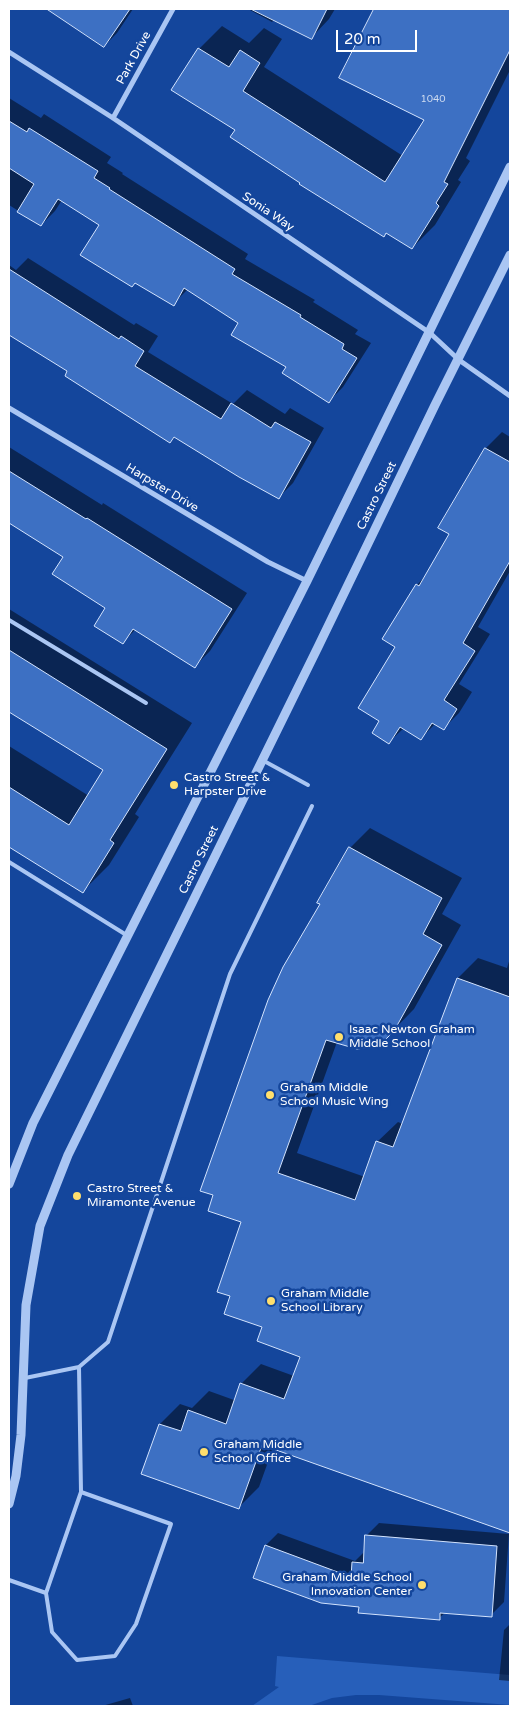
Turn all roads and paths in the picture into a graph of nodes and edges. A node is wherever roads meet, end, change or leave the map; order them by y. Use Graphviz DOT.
graph roads {
  1 [pos="174,9"];
  2 [pos="9,52"];
  3 [pos="113,118"];
  4 [pos="510,168"];
  5 [pos="510,255"];
  6 [pos="430,333"];
  7 [pos="459,360"];
  8 [pos="510,396"];
  9 [pos="9,408"];
  10 [pos="308,582"];
  11 [pos="9,620"];
  12 [pos="146,703"];
  13 [pos="262,760"];
  14 [pos="308,784"];
  15 [pos="312,806"];
  16 [pos="9,862"];
  17 [pos="128,936"];
  18 [pos="9,1184"];
  19 [pos="79,1366"];
  20 [pos="22,1378"];
  21 [pos="81,1492"];
  22 [pos="9,1504"];
  23 [pos="9,1580"];
  24 [pos="46,1593"];
  1 -- 3 [label="street, Park Drive"];
  2 -- 3 [label="street, Sonia Way"];
  3 -- 6 [label="street, Sonia Way"];
  4 -- 6 [label="street, Castro Street"];
  5 -- 7 [label="street, Castro Street"];
  6 -- 7 [label="street, Sonia Way"];
  6 -- 10 [label="street, Castro Street"];
  7 -- 8 [label="street, Sonia Way"];
  7 -- 13 [label="street, Castro Street"];
  9 -- 10 [label="street, Harpster Drive"];
  10 -- 17 [label="street, Castro Street"];
  11 -- 12 [label="lane"];
  13 -- 14 [label="lane"];
  13 -- 20 [label="street, Castro Street"];
  15 -- 19 [label="lane"];
  16 -- 17 [label="lane"];
  17 -- 18 [label="street, Castro Street"];
  19 -- 20 [label="lane"];
  19 -- 21 [label="lane"];
  20 -- 22 [label="street, Castro Street"];
  21 -- 24 [label="lane"];
  21 -- 24 [label="lane"];
  23 -- 24 [label="lane"];
}
